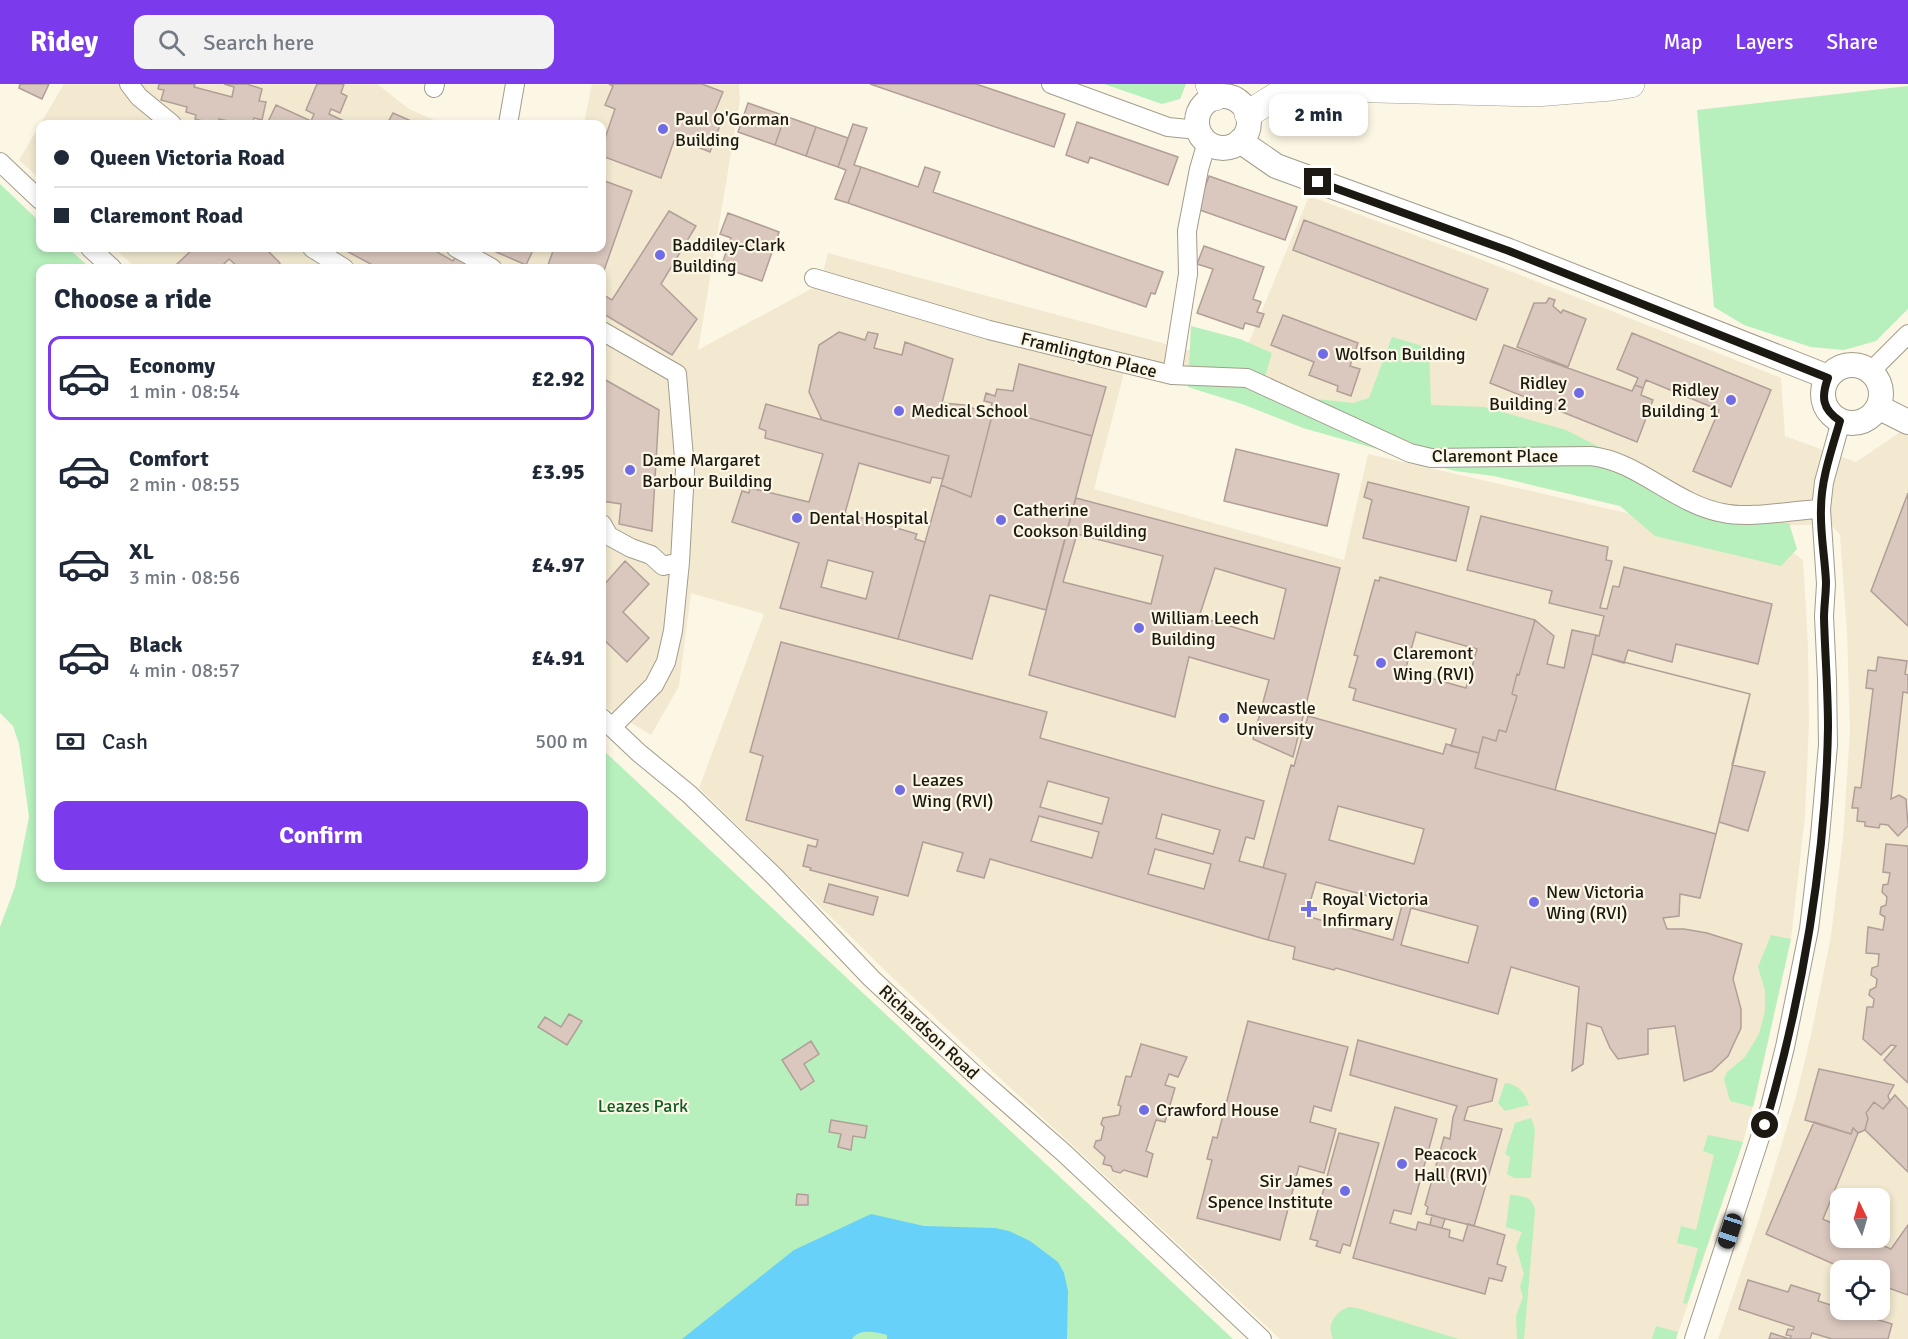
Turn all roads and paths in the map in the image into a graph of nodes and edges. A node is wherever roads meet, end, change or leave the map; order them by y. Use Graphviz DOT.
graph roads {
  1 [pos="129,84"];
  2 [pos="515,84"];
  3 [pos="1051,84"];
  4 [pos="1631,84"];
  5 [pos="1226,95"];
  6 [pos="167,120"];
  7 [pos="509,120"];
  8 [pos="1202,136"];
  9 [pos="1240,141"];
  10 [pos="0,162"];
  11 [pos="36,196"];
  12 [pos="94,252"];
  13 [pos="318,252"];
  14 [pos="463,252"];
  15 [pos="108,264"];
  16 [pos="338,264"];
  17 [pos="485,264"];
  18 [pos="814,278"];
  19 [pos="606,333"];
  20 [pos="1908,334"];
  21 [pos="1871,371"];
  22 [pos="1172,375"];
  23 [pos="1828,378"];
  24 [pos="1878,407"];
  25 [pos="1840,421"];
  26 [pos="1908,422"];
  27 [pos="1821,509"];
  28 [pos="606,531"];
  29 [pos="680,562"];
  30 [pos="607,723"];
  31 [pos="1262,1339"];
  32 [pos="1694,1339"];
  1 -- 6 [label="street"];
  2 -- 7 [label="street"];
  3 -- 8 [label="street"];
  4 -- 5 [label="highway"];
  5 -- 8 [label="main road"];
  5 -- 9 [label="main road"];
  8 -- 9 [label="main road"];
  8 -- 22 [label="street, Framlington Place"];
  9 -- 23 [label="main road"];
  10 -- 11 [label="street"];
  12 -- 15 [label="street"];
  13 -- 16 [label="street"];
  14 -- 17 [label="street"];
  18 -- 22 [label="street, Framlington Place"];
  19 -- 29 [label="street"];
  20 -- 21 [label="street"];
  21 -- 23 [label="main road"];
  21 -- 24 [label="main road"];
  22 -- 27 [label="street, Claremont Place"];
  23 -- 25 [label="main road"];
  24 -- 25 [label="main road"];
  24 -- 26 [label="main road"];
  25 -- 27 [label="street"];
  27 -- 32 [label="street"];
  28 -- 29 [label="street"];
  29 -- 30 [label="street"];
  30 -- 31 [label="street, Richardson Road"];
}
